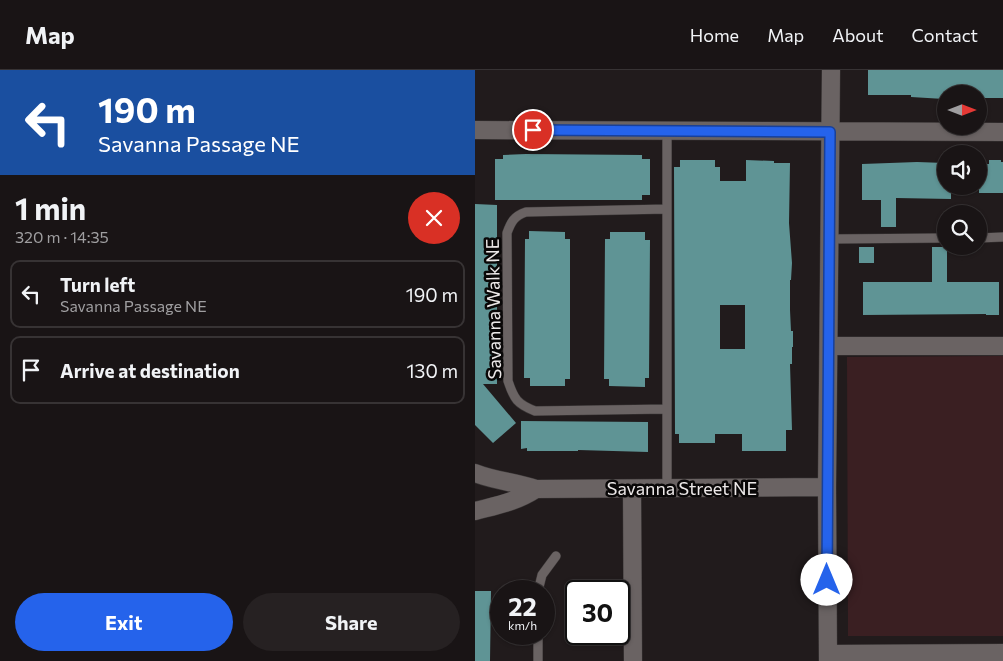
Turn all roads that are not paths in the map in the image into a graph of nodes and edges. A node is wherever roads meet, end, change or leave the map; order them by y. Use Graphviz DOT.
graph roads {
  1 [pos="831,70"];
  2 [pos="475,130"];
  3 [pos="667,130"];
  4 [pos="830,132"];
  5 [pos="1003,132"];
  6 [pos="667,210"];
  7 [pos="1003,237"];
  8 [pos="937,238"];
  9 [pos="987,238"];
  10 [pos="830,239"];
  11 [pos="829,346"];
  12 [pos="1003,346"];
  13 [pos="667,409"];
  14 [pos="475,473"];
  15 [pos="827,487"];
  16 [pos="632,488"];
  17 [pos="667,488"];
  18 [pos="536,489"];
  19 [pos="475,511"];
  20 [pos="556,556"];
  21 [pos="541,580"];
  22 [pos="538,645"];
  23 [pos="1003,653"];
  24 [pos="828,658"];
  25 [pos="538,661"];
  26 [pos="633,661"];
  1 -- 4 [label="street"];
  2 -- 3 [label="street"];
  3 -- 4 [label="street"];
  3 -- 6 [label="lane"];
  4 -- 5 [label="street"];
  4 -- 10 [label="street"];
  6 -- 13 [label="lane"];
  6 -- 13 [label="lane, Savanna Walk NE"];
  7 -- 9 [label="lane"];
  8 -- 10 [label="lane"];
  10 -- 11 [label="street"];
  11 -- 12 [label="street"];
  11 -- 15 [label="street"];
  13 -- 17 [label="lane"];
  14 -- 18 [label="street, Savanna Street NE"];
  15 -- 17 [label="street, Savanna Street NE"];
  15 -- 24 [label="street"];
  16 -- 17 [label="street, Savanna Street NE"];
  16 -- 18 [label="street, Savanna Street NE"];
  16 -- 26 [label="street"];
  18 -- 19 [label="street, Savanna Street NE"];
  20 -- 21 [label="lane"];
  22 -- 25 [label="lane"];
  23 -- 24 [label="street"];
}
